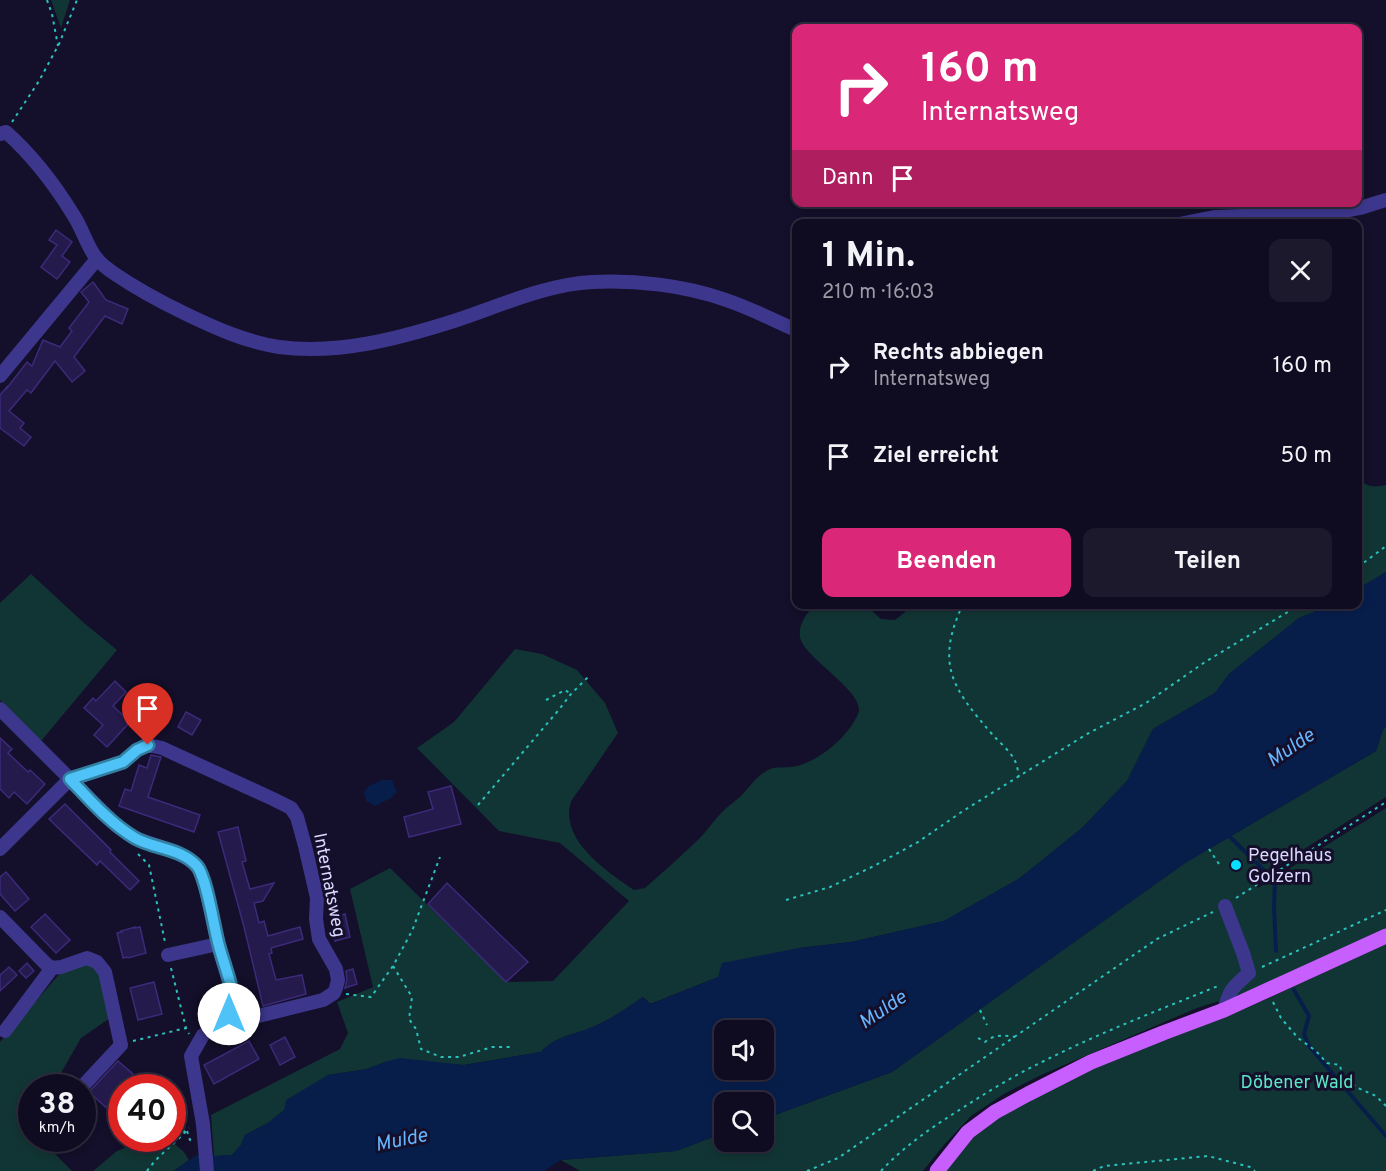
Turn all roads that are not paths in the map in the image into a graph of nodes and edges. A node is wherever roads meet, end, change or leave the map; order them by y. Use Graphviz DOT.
graph roads {
  1 [pos="3,133"];
  2 [pos="1386,200"];
  3 [pos="1204,219"];
  4 [pos="97,259"];
  5 [pos="792,328"];
  6 [pos="0,376"];
  7 [pos="0,709"];
  8 [pos="70,779"];
  9 [pos="0,849"];
  10 [pos="1225,906"];
  11 [pos="0,917"];
  12 [pos="1386,936"];
  13 [pos="218,944"];
  14 [pos="168,955"];
  15 [pos="52,968"];
  16 [pos="1224,1010"];
  17 [pos="229,1014"];
  18 [pos="5,1031"];
  19 [pos="94,1074"];
  20 [pos="207,1171"];
  21 [pos="937,1171"];
  1 -- 4 [label="street"];
  2 -- 3 [label="street"];
  4 -- 5 [label="street"];
  4 -- 6 [label="street"];
  7 -- 8 [label="street"];
  8 -- 9 [label="street"];
  8 -- 13 [label="street"];
  8 -- 17 [label="street, Internatsweg"];
  10 -- 16 [label="street"];
  11 -- 15 [label="street"];
  12 -- 16 [label="main road"];
  13 -- 14 [label="street"];
  13 -- 17 [label="street"];
  15 -- 18 [label="street"];
  15 -- 19 [label="street"];
  16 -- 21 [label="main road"];
  17 -- 20 [label="street"];
}
